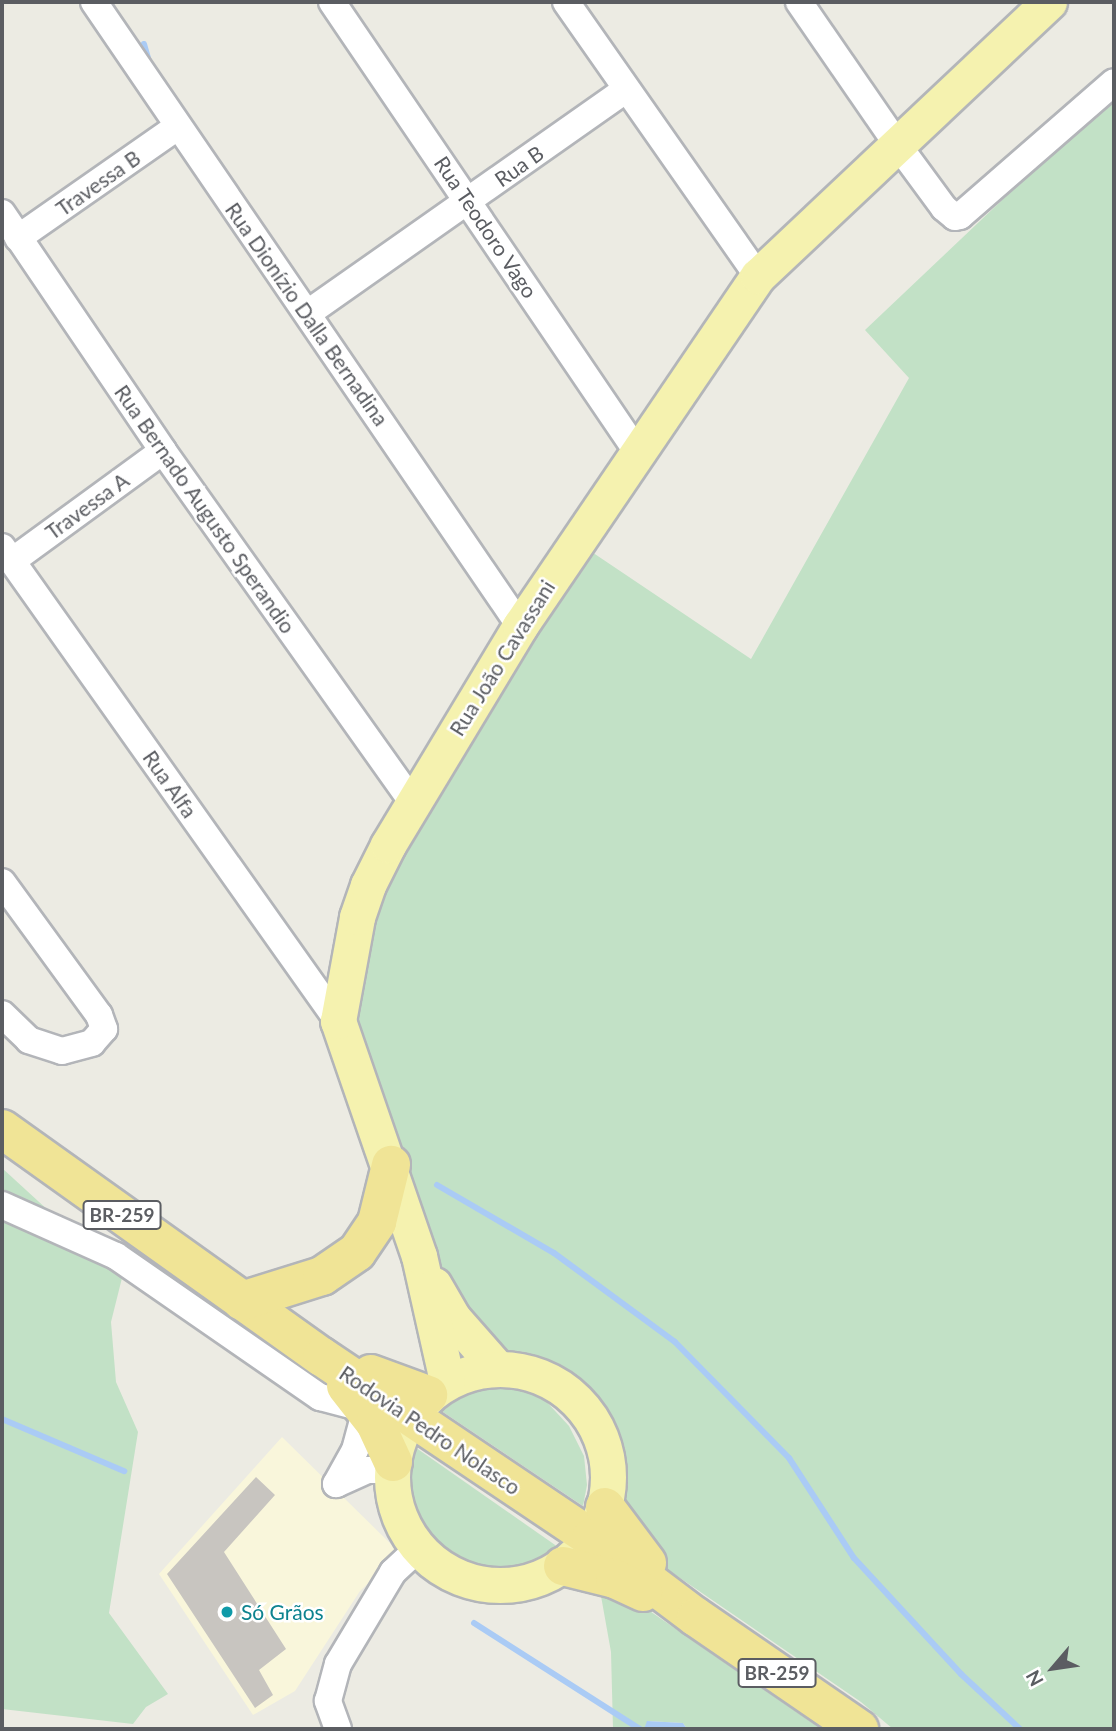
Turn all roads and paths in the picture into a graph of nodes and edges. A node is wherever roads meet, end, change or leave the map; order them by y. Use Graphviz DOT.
graph roads {
  1 [pos="94,2"];
  2 [pos="332,2"];
  3 [pos="566,2"];
  4 [pos="799,2"];
  5 [pos="1037,5"];
  6 [pos="1114,82"];
  7 [pos="625,90"];
  8 [pos="177,127"];
  9 [pos="897,144"];
  10 [pos="469,201"];
  11 [pos="2,213"];
  12 [pos="18,238"];
  13 [pos="758,275"];
  14 [pos="308,313"];
  15 [pos="163,451"];
  16 [pos="638,453"];
  17 [pos="7,554"];
  18 [pos="520,626"];
  19 [pos="412,803"];
  20 [pos="2,882"];
  21 [pos="2,1014"];
  22 [pos="338,1021"];
  23 [pos="2,1129"];
  24 [pos="391,1166"];
  25 [pos="2,1205"];
  26 [pos="419,1255"];
  27 [pos="242,1301"];
  28 [pos="323,1357"];
  29 [pos="497,1368"];
  30 [pos="428,1398"];
  31 [pos="366,1409"];
  32 [pos="393,1466"];
  33 [pos="598,1523"];
  34 [pos="419,1548"];
  35 [pos="563,1566"];
  36 [pos="696,1617"];
  37 [pos="338,1729"];
  38 [pos="859,1729"];
  1 -- 8 [label="street, Rua Dionízio Dalla Bernadina"];
  2 -- 10 [label="street, Rua Teodoro Vago"];
  3 -- 7 [label="street"];
  4 -- 9 [label="street"];
  5 -- 9 [label="main road, Rua João Cavassani"];
  6 -- 9 [label="street"];
  7 -- 10 [label="street, Rua B"];
  7 -- 13 [label="street"];
  8 -- 12 [label="street, Travessa B"];
  8 -- 14 [label="street, Rua Dionízio Dalla Bernadina"];
  9 -- 13 [label="main road, Rua João Cavassani"];
  10 -- 14 [label="street, Rua B"];
  10 -- 16 [label="street, Rua Teodoro Vago"];
  11 -- 12 [label="street, Rua Bernado Augusto Sperandio"];
  12 -- 15 [label="street, Rua Bernado Augusto Sperandio"];
  13 -- 16 [label="main road, Rua João Cavassani"];
  14 -- 18 [label="street, Rua Dionízio Dalla Bernadina"];
  15 -- 17 [label="street, Travessa A"];
  15 -- 19 [label="street, Rua Bernado Augusto Sperandio"];
  16 -- 18 [label="main road, Rua João Cavassani"];
  17 -- 22 [label="street, Rua Alfa"];
  18 -- 19 [label="main road, Rua João Cavassani"];
  19 -- 22 [label="main road, Rua João Cavassani"];
  20 -- 21 [label="street"];
  22 -- 24 [label="main road"];
  23 -- 27 [label="highway, Rodovia Pedro Nolasco / BR-259"];
  24 -- 26 [label="main road"];
  24 -- 27 [label="highway"];
  25 -- 31 [label="street"];
  26 -- 29 [label="main road"];
  26 -- 30 [label="main road"];
  27 -- 28 [label="highway, Rodovia Pedro Nolasco / BR-259"];
  28 -- 30 [label="highway, Rodovia Pedro Nolasco / BR-259"];
  28 -- 31 [label="highway"];
  29 -- 30 [label="main road"];
  29 -- 33 [label="main road"];
  30 -- 32 [label="main road"];
  30 -- 33 [label="highway, Rodovia Pedro Nolasco / BR-259"];
  31 -- 32 [label="highway"];
  31 -- 32 [label="street"];
  32 -- 34 [label="main road"];
  33 -- 35 [label="main road"];
  33 -- 36 [label="highway, Rodovia Pedro Nolasco / BR-259"];
  34 -- 35 [label="main road"];
  34 -- 37 [label="street"];
  35 -- 36 [label="highway"];
  36 -- 38 [label="highway, Rodovia Pedro Nolasco / BR-259"];
}
